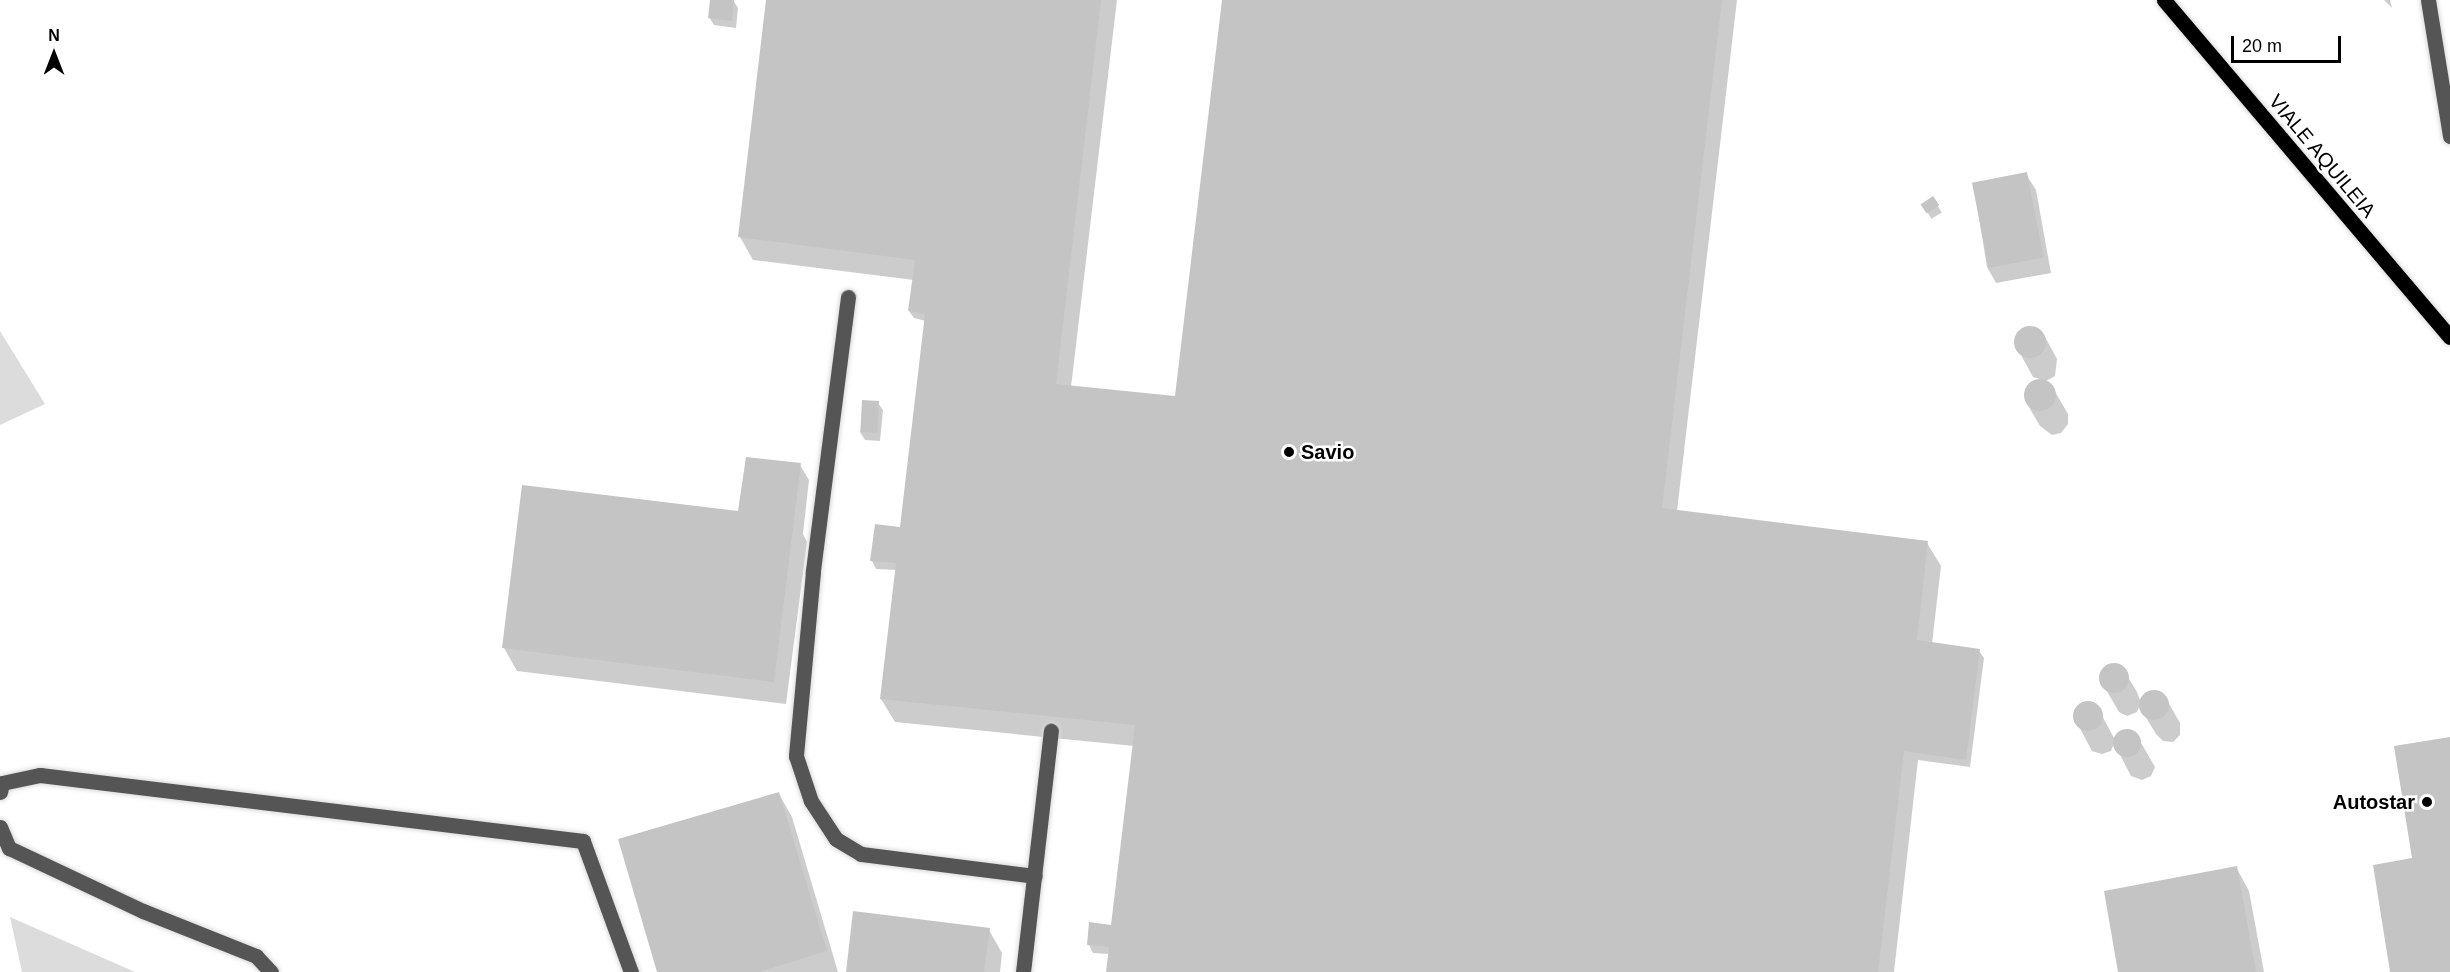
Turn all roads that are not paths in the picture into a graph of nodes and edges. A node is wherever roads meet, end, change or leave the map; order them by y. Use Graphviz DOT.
graph roads {
  1 [pos="2164,0"];
  2 [pos="2428,0"];
  3 [pos="2450,136"];
  4 [pos="848,297"];
  5 [pos="2450,337"];
  6 [pos="1052,731"];
  7 [pos="0,792"];
  8 [pos="0,827"];
  9 [pos="1035,876"];
  10 [pos="271,972"];
  11 [pos="631,972"];
  12 [pos="1023,972"];
  1 -- 5 [label="main road, VIALE AQUILEIA"];
  2 -- 3 [label="lane"];
  4 -- 9 [label="lane"];
  6 -- 9 [label="lane"];
  7 -- 11 [label="lane"];
  8 -- 10 [label="lane"];
  9 -- 12 [label="lane"];
}
